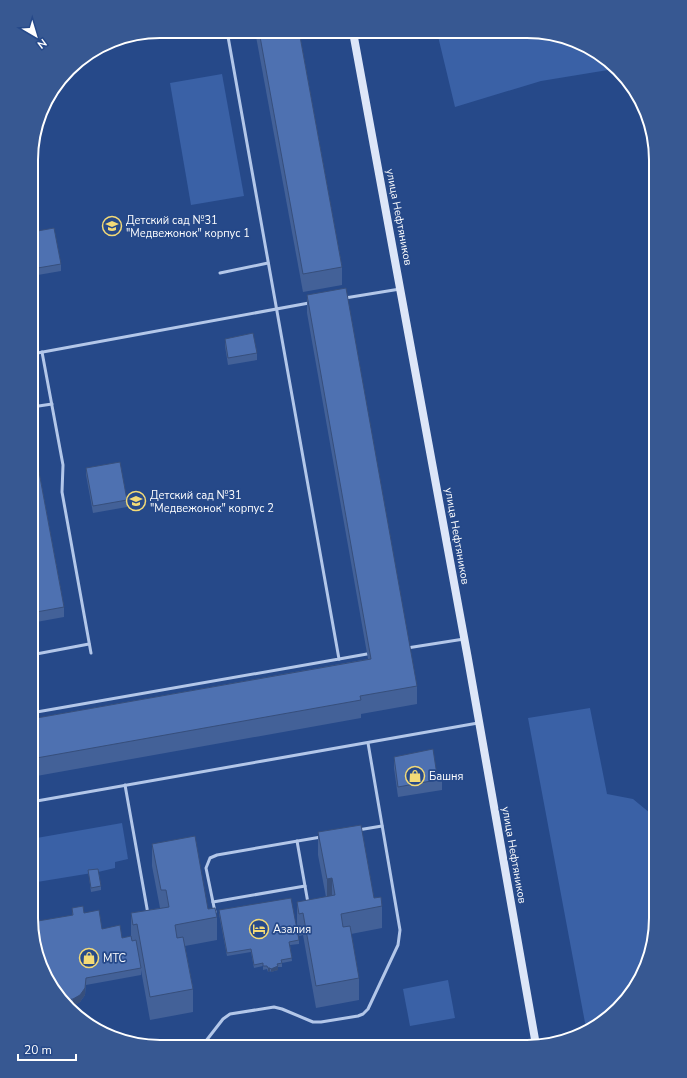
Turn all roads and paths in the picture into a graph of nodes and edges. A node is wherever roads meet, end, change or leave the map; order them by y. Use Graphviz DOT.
graph roads {
  1 [pos="227,38"];
  2 [pos="354,38"];
  3 [pos="268,263"];
  4 [pos="220,273"];
  5 [pos="401,288"];
  6 [pos="339,298"];
  7 [pos="316,302"];
  8 [pos="277,309"];
  9 [pos="42,352"];
  10 [pos="38,353"];
  11 [pos="52,404"];
  12 [pos="38,406"];
  13 [pos="464,639"];
  14 [pos="89,644"];
  15 [pos="407,648"];
  16 [pos="91,653"];
  17 [pos="38,654"];
  18 [pos="367,654"];
  19 [pos="339,659"];
  20 [pos="38,712"];
  21 [pos="480,723"];
  22 [pos="368,742"];
  23 [pos="125,785"];
  24 [pos="38,801"];
  25 [pos="382,826"];
  26 [pos="351,832"];
  27 [pos="328,836"];
  28 [pos="297,841"];
  29 [pos="305,886"];
  30 [pos="213,902"];
  31 [pos="308,906"];
  32 [pos="148,914"];
  33 [pos="216,918"];
  34 [pos="535,1039"];
  35 [pos="207,1040"];
  1 -- 3 [label="lane"];
  2 -- 5 [label="main road, улица Нефтяников"];
  3 -- 4 [label="lane"];
  3 -- 8 [label="lane"];
  5 -- 6 [label="lane"];
  5 -- 13 [label="main road, улица Нефтяников"];
  7 -- 8 [label="lane"];
  8 -- 9 [label="lane"];
  8 -- 19 [label="lane"];
  9 -- 10 [label="lane"];
  9 -- 11 [label="lane"];
  11 -- 12 [label="lane"];
  11 -- 14 [label="lane"];
  13 -- 15 [label="lane"];
  13 -- 21 [label="main road, улица Нефтяников"];
  14 -- 16 [label="lane"];
  14 -- 17 [label="lane"];
  18 -- 19 [label="lane"];
  19 -- 20 [label="lane"];
  21 -- 22 [label="lane"];
  21 -- 34 [label="main road, улица Нефтяников"];
  22 -- 23 [label="lane"];
  22 -- 25 [label="lane"];
  23 -- 24 [label="lane"];
  23 -- 32 [label="lane"];
  25 -- 26 [label="lane"];
  25 -- 35 [label="lane"];
  27 -- 28 [label="lane"];
  28 -- 29 [label="lane"];
  28 -- 30 [label="lane"];
  29 -- 30 [label="lane"];
  29 -- 31 [label="lane"];
  30 -- 33 [label="lane"];
}
